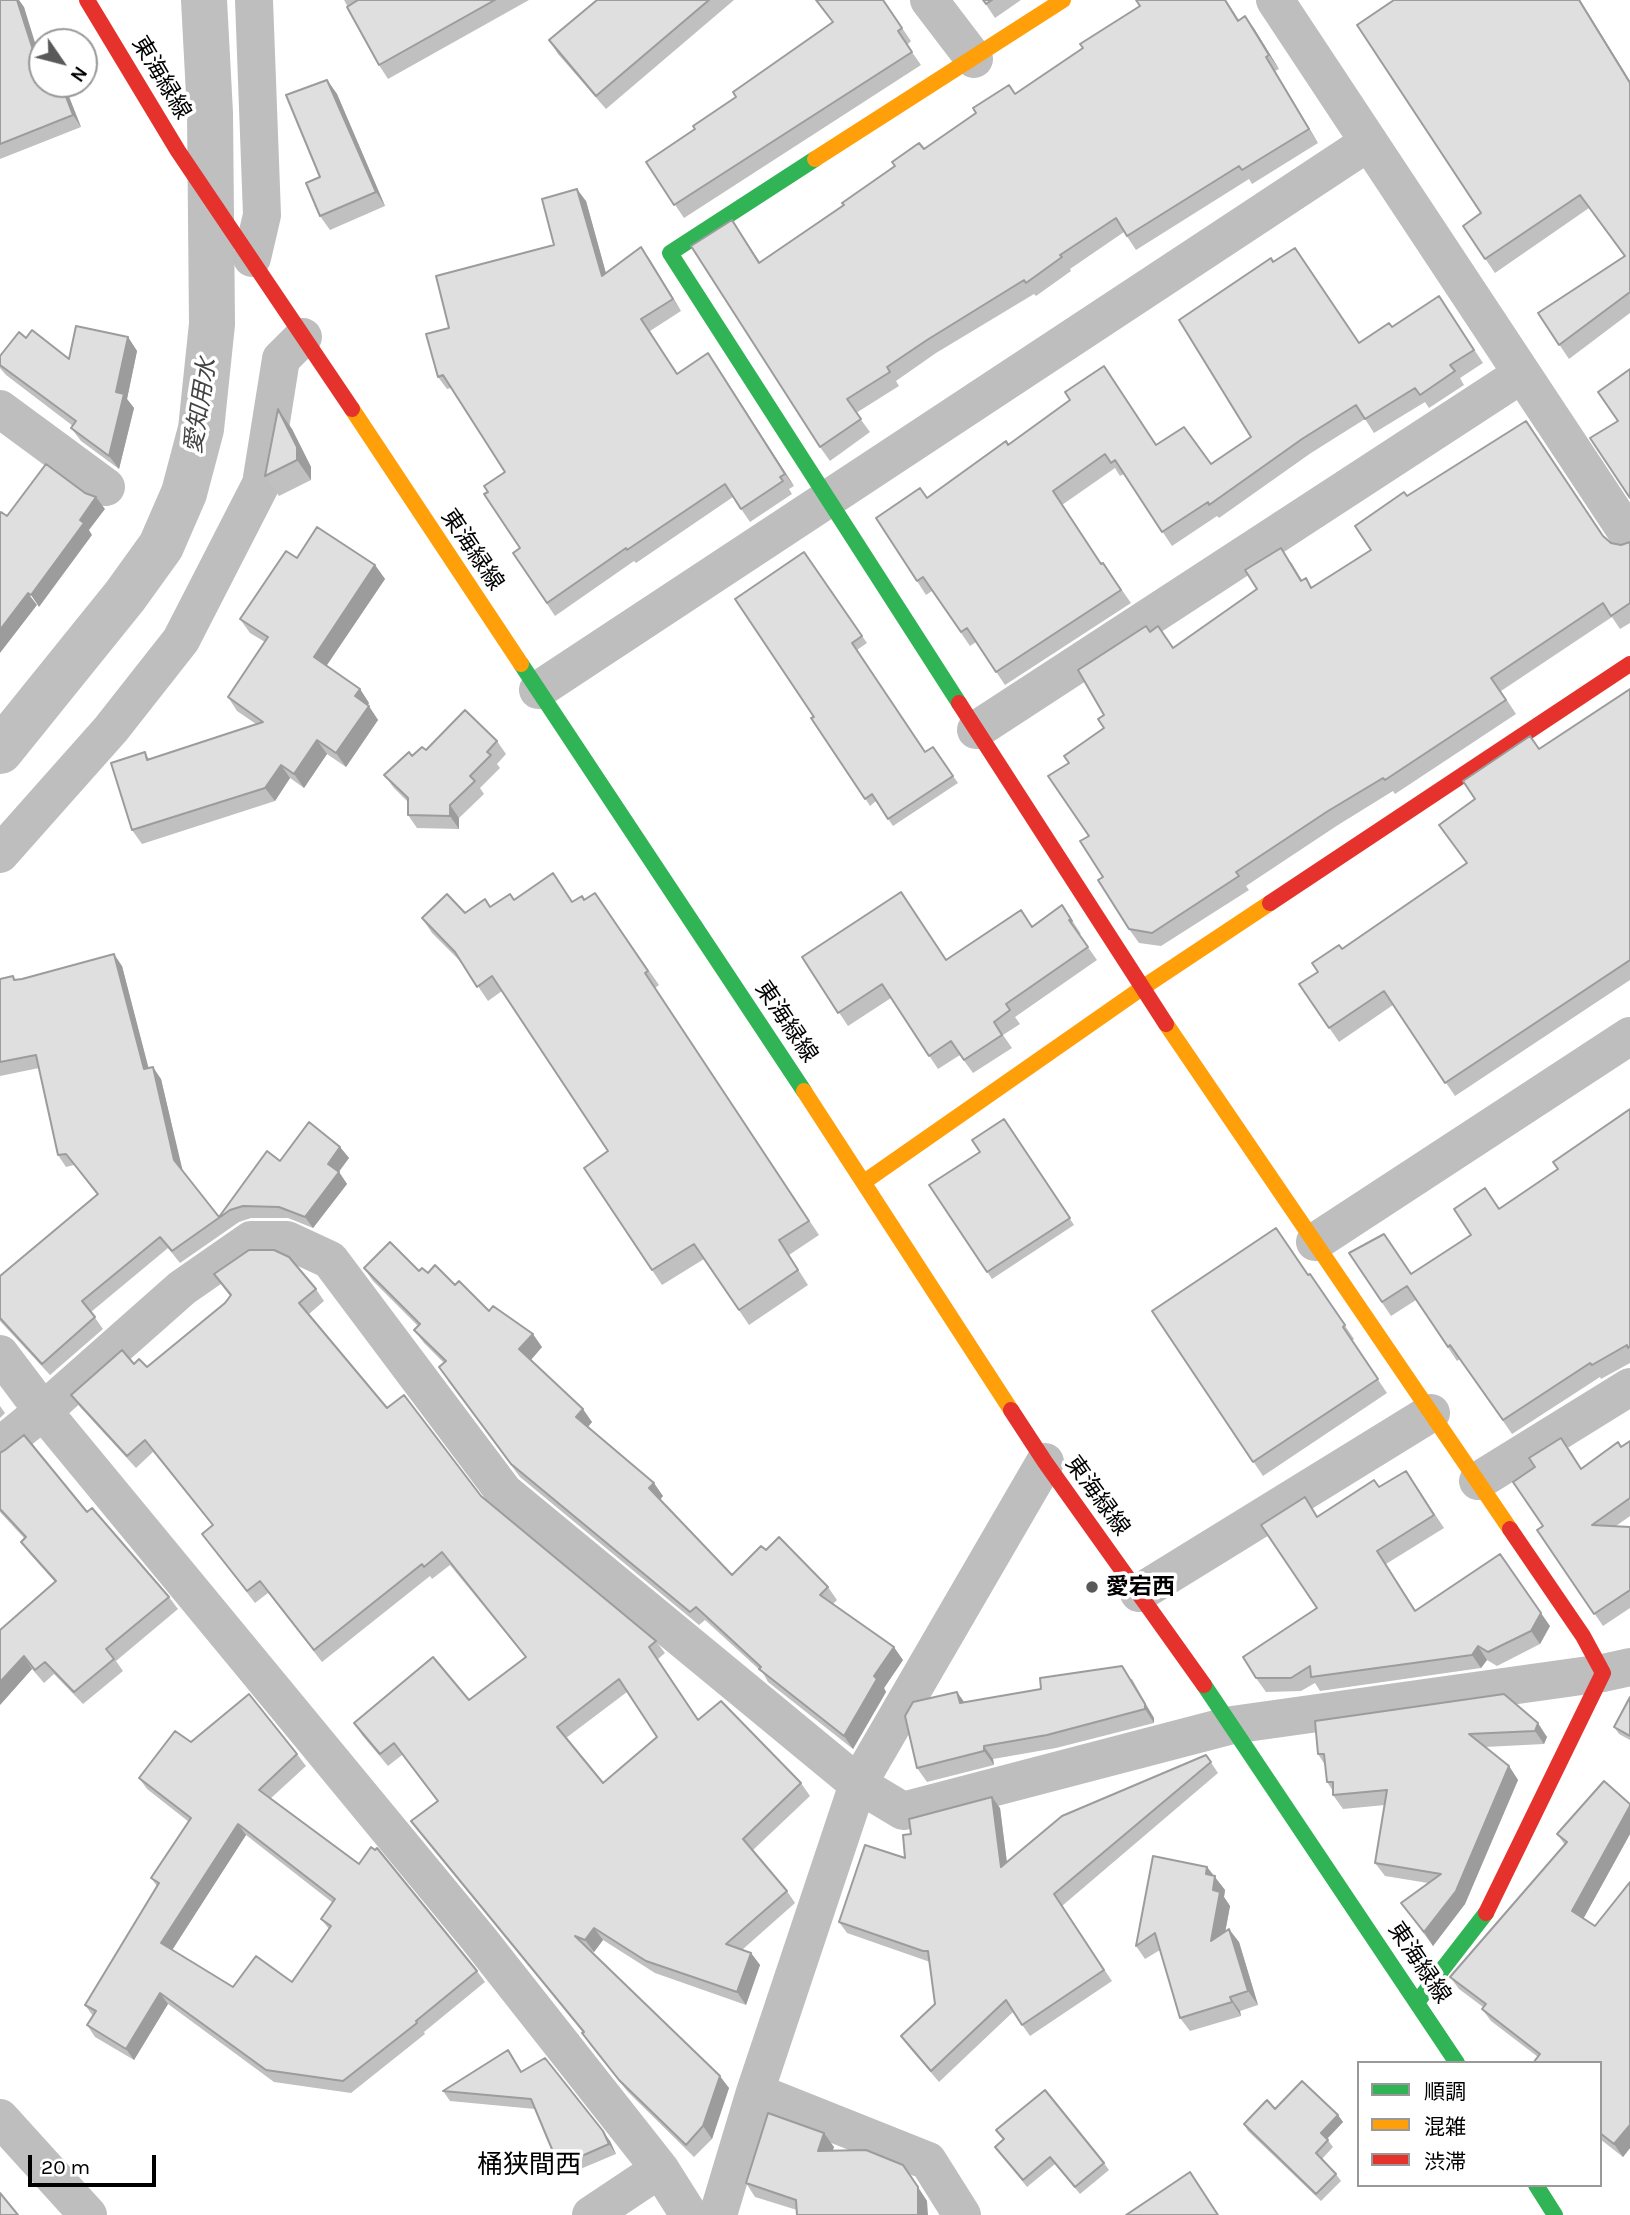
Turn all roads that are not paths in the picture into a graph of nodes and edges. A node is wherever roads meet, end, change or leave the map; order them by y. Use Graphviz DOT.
graph roads {
  1 [pos="88,0"];
  2 [pos="254,0"];
  3 [pos="929,0"];
  4 [pos="1063,0"];
  5 [pos="1275,0"];
  6 [pos="974,59"];
  7 [pos="1369,142"];
  8 [pos="248,252"];
  9 [pos="303,337"];
  10 [pos="1522,374"];
  11 [pos="0,409"];
  12 [pos="106,487"];
  13 [pos="828,499"];
  14 [pos="1630,537"];
  15 [pos="1630,664"];
  16 [pos="538,690"];
  17 [pos="976,730"];
  18 [pos="0,854"];
  19 [pos="1142,988"];
  20 [pos="1630,1036"];
  21 [pos="864,1182"];
  22 [pos="1315,1242"];
  23 [pos="0,1354"];
  24 [pos="1630,1387"];
  25 [pos="43,1411"];
  26 [pos="1431,1413"];
  27 [pos="0,1446"];
  28 [pos="1045,1462"];
  29 [pos="1478,1481"];
  30 [pos="1139,1594"];
  31 [pos="1616,1670"];
  32 [pos="1232,1725"];
  33 [pos="858,1784"];
  34 [pos="1418,2001"];
  35 [pos="1456,2061"];
  36 [pos="755,2092"];
  37 [pos="0,2118"];
  38 [pos="660,2169"];
  39 [pos="1537,2187"];
  40 [pos="88,2215"];
  41 [pos="591,2215"];
  42 [pos="689,2215"];
  43 [pos="718,2215"];
  44 [pos="962,2215"];
  45 [pos="1555,2215"];
  1 -- 8 [label="street, 東海緑線"];
  2 -- 8 [label="street"];
  3 -- 6 [label="street"];
  4 -- 6 [label="street"];
  5 -- 7 [label="street"];
  6 -- 13 [label="street"];
  7 -- 10 [label="street"];
  7 -- 13 [label="street"];
  8 -- 9 [label="street, 東海緑線"];
  9 -- 16 [label="street, 東海緑線"];
  9 -- 18 [label="street"];
  10 -- 14 [label="street"];
  10 -- 17 [label="street"];
  11 -- 12 [label="street"];
  13 -- 16 [label="street"];
  13 -- 17 [label="street"];
  15 -- 19 [label="street"];
  16 -- 21 [label="street, 東海緑線"];
  17 -- 19 [label="street"];
  19 -- 21 [label="street"];
  19 -- 22 [label="street"];
  20 -- 22 [label="street"];
  21 -- 28 [label="street, 東海緑線"];
  22 -- 26 [label="street"];
  23 -- 25 [label="street"];
  24 -- 29 [label="street"];
  25 -- 27 [label="street"];
  25 -- 33 [label="street"];
  25 -- 38 [label="street"];
  26 -- 29 [label="street"];
  26 -- 30 [label="street"];
  28 -- 30 [label="street, 東海緑線"];
  28 -- 33 [label="street"];
  29 -- 31 [label="street"];
  30 -- 32 [label="street, 東海緑線"];
  31 -- 32 [label="street"];
  31 -- 34 [label="street"];
  32 -- 33 [label="street"];
  32 -- 34 [label="street, 東海緑線"];
  33 -- 36 [label="street"];
  34 -- 35 [label="street, 東海緑線"];
  36 -- 43 [label="street"];
  36 -- 44 [label="street"];
  37 -- 40 [label="street"];
  38 -- 41 [label="street"];
  38 -- 42 [label="street"];
  39 -- 45 [label="street"];
}
